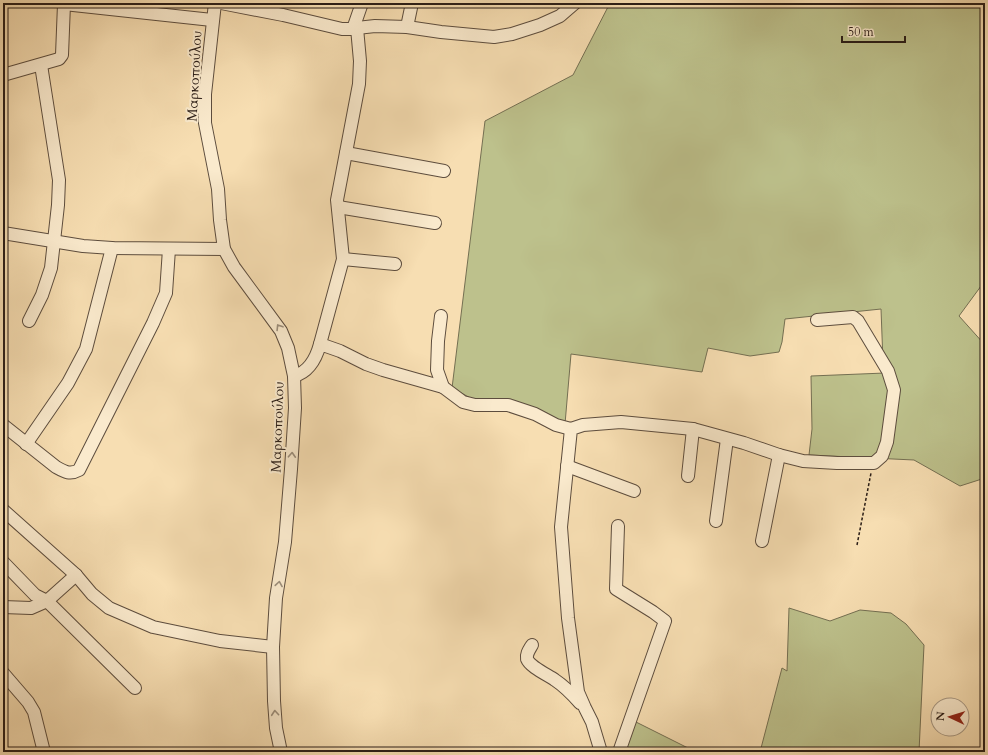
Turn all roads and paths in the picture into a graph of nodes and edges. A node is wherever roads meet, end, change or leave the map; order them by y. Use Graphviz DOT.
graph roads {
  1 [pos="215,3"];
  2 [pos="221,3"];
  3 [pos="362,3"];
  4 [pos="412,3"];
  5 [pos="575,3"];
  6 [pos="64,4"];
  7 [pos="212,20"];
  8 [pos="407,27"];
  9 [pos="355,29"];
  10 [pos="41,65"];
  11 [pos="3,75"];
  12 [pos="346,153"];
  13 [pos="444,171"];
  14 [pos="338,207"];
  15 [pos="435,223"];
  16 [pos="3,233"];
  17 [pos="54,241"];
  18 [pos="112,248"];
  19 [pos="224,248"];
  20 [pos="169,249"];
  21 [pos="343,258"];
  22 [pos="395,264"];
  23 [pos="441,316"];
  24 [pos="817,320"];
  25 [pos="29,322"];
  26 [pos="320,344"];
  27 [pos="294,376"];
  28 [pos="443,387"];
  29 [pos="3,425"];
  30 [pos="571,429"];
  31 [pos="692,429"];
  32 [pos="727,439"];
  33 [pos="26,444"];
  34 [pos="780,455"];
  35 [pos="874,463"];
  36 [pos="567,466"];
  37 [pos="688,476"];
  38 [pos="634,492"];
  39 [pos="3,510"];
  40 [pos="716,521"];
  41 [pos="618,526"];
  42 [pos="762,541"];
  43 [pos="856,545"];
  44 [pos="3,562"];
  45 [pos="76,575"];
  46 [pos="47,601"];
  47 [pos="3,608"];
  48 [pos="532,646"];
  49 [pos="273,647"];
  50 [pos="3,673"];
  51 [pos="135,688"];
  52 [pos="585,708"];
  53 [pos="3,745"];
  54 [pos="8,752"];
  55 [pos="44,752"];
  56 [pos="281,752"];
  57 [pos="601,752"];
  58 [pos="619,752"];
  1 -- 7 [label="street, Μαρκοπούλου"];
  2 -- 9 [label="street"];
  3 -- 9 [label="street"];
  4 -- 8 [label="street"];
  5 -- 8 [label="street"];
  6 -- 7 [label="street"];
  6 -- 10 [label="street"];
  7 -- 19 [label="street, Μαρκοπούλου"];
  8 -- 9 [label="street"];
  9 -- 12 [label="street"];
  10 -- 11 [label="street"];
  10 -- 17 [label="street"];
  12 -- 13 [label="street"];
  12 -- 14 [label="street"];
  14 -- 15 [label="street"];
  14 -- 21 [label="street"];
  16 -- 17 [label="street"];
  17 -- 18 [label="street"];
  17 -- 25 [label="street"];
  18 -- 20 [label="street"];
  18 -- 33 [label="street"];
  19 -- 20 [label="street"];
  27 -- 19 [label="street, Μαρκοπούλου, one-way"];
  20 -- 33 [label="street"];
  21 -- 22 [label="street"];
  21 -- 26 [label="street"];
  23 -- 28 [label="street"];
  24 -- 35 [label="street"];
  26 -- 27 [label="street"];
  26 -- 28 [label="street"];
  49 -- 27 [label="street, Μαρκοπούλου, one-way"];
  28 -- 30 [label="street"];
  29 -- 33 [label="street"];
  30 -- 31 [label="street"];
  30 -- 36 [label="street"];
  31 -- 32 [label="street"];
  31 -- 37 [label="street"];
  32 -- 34 [label="street"];
  32 -- 40 [label="street"];
  34 -- 35 [label="street"];
  34 -- 42 [label="street"];
  35 -- 43 [label="path"];
  36 -- 38 [label="street"];
  36 -- 52 [label="street"];
  39 -- 45 [label="street"];
  41 -- 58 [label="street"];
  44 -- 46 [label="street"];
  45 -- 46 [label="street"];
  45 -- 49 [label="street"];
  46 -- 47 [label="street"];
  46 -- 51 [label="street"];
  48 -- 52 [label="street"];
  56 -- 49 [label="street, Μαρκοπούλου, one-way"];
  50 -- 55 [label="street"];
  52 -- 57 [label="street"];
  53 -- 54 [label="path"];
}
